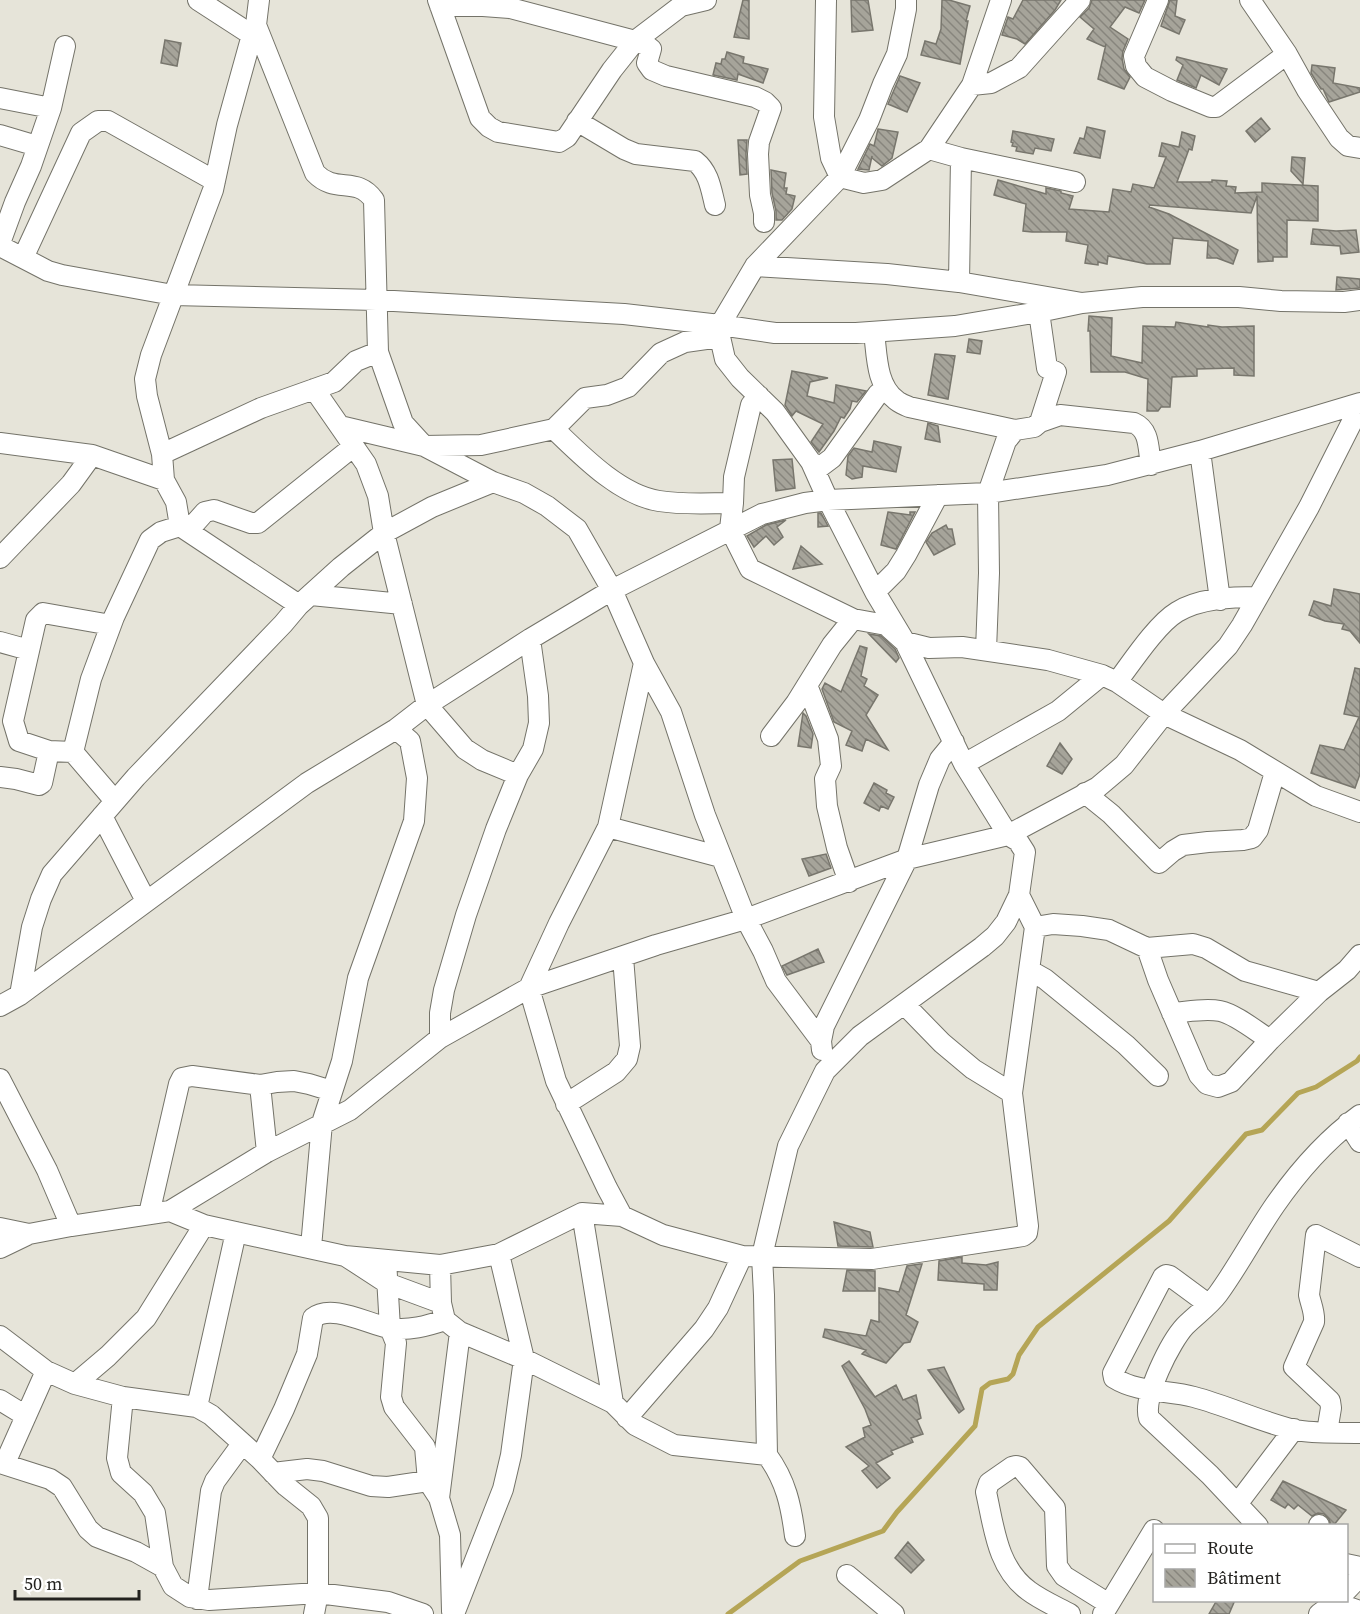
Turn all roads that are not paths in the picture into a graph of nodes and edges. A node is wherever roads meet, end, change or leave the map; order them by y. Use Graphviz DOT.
graph roads {
  1 [pos="198,0"];
  2 [pos="259,0"];
  3 [pos="706,0"];
  4 [pos="826,0"];
  5 [pos="906,0"];
  6 [pos="1001,0"];
  7 [pos="1080,0"];
  8 [pos="1158,0"];
  9 [pos="1251,0"];
  10 [pos="439,3"];
  11 [pos="683,3"];
  12 [pos="254,30"];
  13 [pos="635,41"];
  14 [pos="65,46"];
  15 [pos="1287,54"];
  16 [pos="972,85"];
  17 [pos="0,98"];
  18 [pos="51,108"];
  19 [pos="577,121"];
  20 [pos="0,135"];
  21 [pos="37,146"];
  22 [pos="1360,148"];
  23 [pos="929,149"];
  24 [pos="961,158"];
  25 [pos="840,177"];
  26 [pos="215,181"];
  27 [pos="1076,182"];
  28 [pos="715,205"];
  29 [pos="764,222"];
  30 [pos="0,244"];
  31 [pos="23,258"];
  32 [pos="755,266"];
  33 [pos="959,282"];
  34 [pos="173,295"];
  35 [pos="376,300"];
  36 [pos="1360,300"];
  37 [pos="1082,303"];
  38 [pos="1039,312"];
  39 [pos="720,331"];
  40 [pos="874,332"];
  41 [pos="378,352"];
  42 [pos="885,388"];
  43 [pos="314,389"];
  44 [pos="759,396"];
  45 [pos="1360,404"];
  46 [pos="1040,422"];
  47 [pos="340,426"];
  48 [pos="554,429"];
  49 [pos="1014,430"];
  50 [pos="0,443"];
  51 [pos="354,446"];
  52 [pos="424,446"];
  53 [pos="1200,451"];
  54 [pos="162,454"];
  55 [pos="92,455"];
  56 [pos="811,462"];
  57 [pos="1151,465"];
  58 [pos="165,480"];
  59 [pos="493,482"];
  60 [pos="988,493"];
  61 [pos="938,495"];
  62 [pos="828,500"];
  63 [pos="733,503"];
  64 [pos="184,528"];
  65 [pos="730,529"];
  66 [pos="384,533"];
  67 [pos="0,558"];
  68 [pos="612,590"];
  69 [pos="875,592"];
  70 [pos="1258,597"];
  71 [pos="305,600"];
  72 [pos="1220,600"];
  73 [pos="402,604"];
  74 [pos="853,619"];
  75 [pos="111,625"];
  76 [pos="530,639"];
  77 [pos="0,642"];
  78 [pos="905,642"];
  79 [pos="29,650"];
  80 [pos="986,650"];
  81 [pos="644,663"];
  82 [pos="1109,678"];
  83 [pos="807,685"];
  84 [pos="427,705"];
  85 [pos="1164,714"];
  86 [pos="6,719"];
  87 [pos="396,729"];
  88 [pos="771,736"];
  89 [pos="954,742"];
  90 [pos="49,751"];
  91 [pos="73,752"];
  92 [pos="964,764"];
  93 [pos="1275,772"];
  94 [pos="518,775"];
  95 [pos="0,777"];
  96 [pos="1085,793"];
  97 [pos="115,801"];
  98 [pos="1360,812"];
  99 [pos="102,816"];
  100 [pos="608,827"];
  101 [pos="1008,835"];
  102 [pos="721,857"];
  103 [pos="907,859"];
  104 [pos="849,882"];
  105 [pos="1019,895"];
  106 [pos="146,901"];
  107 [pos="746,919"];
  108 [pos="1035,927"];
  109 [pos="1147,948"];
  110 [pos="1360,954"];
  111 [pos="622,957"];
  112 [pos="1029,970"];
  113 [pos="529,988"];
  114 [pos="1319,993"];
  115 [pos="20,995"];
  116 [pos="904,1004"];
  117 [pos="0,1006"];
  118 [pos="1172,1013"];
  119 [pos="440,1038"];
  120 [pos="1270,1040"];
  121 [pos="821,1041"];
  122 [pos="825,1071"];
  123 [pos="1158,1076"];
  124 [pos="0,1079"];
  125 [pos="260,1085"];
  126 [pos="332,1091"];
  127 [pos="1012,1093"];
  128 [pos="566,1104"];
  129 [pos="1354,1119"];
  130 [pos="322,1123"];
  131 [pos="1360,1142"];
  132 [pos="267,1152"];
  133 [pos="170,1211"];
  134 [pos="582,1213"];
  135 [pos="149,1214"];
  136 [pos="622,1216"];
  137 [pos="204,1225"];
  138 [pos="71,1226"];
  139 [pos="0,1228"];
  140 [pos="236,1232"];
  141 [pos="30,1234"];
  142 [pos="311,1247"];
  143 [pos="0,1248"];
  144 [pos="499,1254"];
  145 [pos="345,1256"];
  146 [pos="742,1256"];
  147 [pos="762,1256"];
  148 [pos="1360,1257"];
  149 [pos="386,1260"];
  150 [pos="440,1266"];
  151 [pos="387,1283"];
  152 [pos="1208,1304"];
  153 [pos="449,1318"];
  154 [pos="390,1328"];
  155 [pos="0,1336"];
  156 [pos="524,1359"];
  157 [pos="46,1371"];
  158 [pos="75,1384"];
  159 [pos="1151,1390"];
  160 [pos="123,1397"];
  161 [pos="0,1400"];
  162 [pos="613,1403"];
  163 [pos="197,1407"];
  164 [pos="26,1416"];
  165 [pos="627,1418"];
  166 [pos="1294,1430"];
  167 [pos="1327,1431"];
  168 [pos="1360,1433"];
  169 [pos="242,1444"];
  170 [pos="767,1455"];
  171 [pos="3,1463"];
  172 [pos="266,1466"];
  173 [pos="428,1481"];
  174 [pos="439,1498"];
  175 [pos="1238,1503"];
  176 [pos="1256,1524"];
  177 [pos="1153,1529"];
  178 [pos="795,1536"];
  179 [pos="163,1567"];
  180 [pos="848,1575"];
  181 [pos="1360,1576"];
  182 [pos="1348,1589"];
  183 [pos="318,1593"];
  184 [pos="197,1599"];
  185 [pos="1335,1602"];
  186 [pos="1346,1602"];
  187 [pos="1106,1609"];
  188 [pos="1360,1611"];
  189 [pos="314,1614"];
  190 [pos="423,1614"];
  191 [pos="453,1614"];
  192 [pos="894,1614"];
  193 [pos="1070,1614"];
  194 [pos="1319,1614"];
  1 -- 12 [label="street"];
  2 -- 12 [label="street"];
  3 -- 11 [label="street"];
  4 -- 25 [label="street"];
  5 -- 25 [label="street"];
  6 -- 16 [label="street"];
  7 -- 16 [label="street"];
  8 -- 15 [label="street"];
  9 -- 15 [label="street"];
  10 -- 13 [label="street"];
  10 -- 19 [label="street"];
  11 -- 13 [label="street"];
  12 -- 26 [label="street"];
  12 -- 35 [label="street"];
  13 -- 19 [label="street"];
  13 -- 29 [label="street"];
  14 -- 18 [label="street"];
  15 -- 22 [label="street"];
  16 -- 23 [label="street"];
  17 -- 18 [label="street"];
  18 -- 21 [label="street"];
  19 -- 28 [label="street"];
  20 -- 21 [label="street"];
  21 -- 30 [label="street"];
  23 -- 24 [label="street"];
  23 -- 25 [label="street"];
  24 -- 27 [label="street"];
  24 -- 33 [label="street"];
  25 -- 32 [label="street"];
  26 -- 31 [label="street"];
  26 -- 34 [label="street"];
  30 -- 31 [label="street"];
  31 -- 34 [label="street"];
  32 -- 33 [label="street"];
  32 -- 39 [label="street"];
  33 -- 37 [label="street"];
  34 -- 35 [label="street"];
  34 -- 54 [label="street"];
  35 -- 39 [label="street"];
  35 -- 41 [label="street"];
  36 -- 37 [label="street"];
  37 -- 38 [label="street"];
  38 -- 40 [label="street"];
  38 -- 46 [label="street"];
  39 -- 40 [label="street"];
  39 -- 44 [label="street"];
  39 -- 48 [label="street"];
  40 -- 42 [label="street"];
  41 -- 43 [label="street"];
  41 -- 52 [label="street"];
  42 -- 49 [label="street"];
  42 -- 56 [label="street"];
  43 -- 47 [label="street"];
  43 -- 54 [label="street"];
  44 -- 56 [label="street"];
  44 -- 63 [label="street"];
  45 -- 53 [label="street"];
  45 -- 70 [label="street"];
  46 -- 49 [label="street"];
  46 -- 57 [label="street"];
  47 -- 51 [label="street"];
  47 -- 52 [label="street"];
  48 -- 52 [label="street"];
  48 -- 63 [label="street"];
  49 -- 60 [label="street"];
  50 -- 55 [label="street"];
  51 -- 64 [label="street"];
  51 -- 66 [label="street"];
  52 -- 59 [label="street"];
  53 -- 57 [label="street"];
  53 -- 72 [label="street"];
  54 -- 58 [label="street"];
  55 -- 58 [label="street"];
  55 -- 67 [label="street"];
  56 -- 62 [label="street"];
  57 -- 60 [label="street"];
  58 -- 64 [label="street"];
  59 -- 66 [label="street"];
  59 -- 68 [label="street"];
  60 -- 61 [label="street"];
  60 -- 80 [label="street"];
  61 -- 62 [label="street"];
  61 -- 69 [label="street"];
  62 -- 65 [label="street"];
  62 -- 69 [label="street"];
  63 -- 65 [label="street"];
  64 -- 71 [label="street"];
  64 -- 75 [label="street"];
  65 -- 68 [label="street"];
  65 -- 74 [label="street"];
  66 -- 71 [label="street"];
  66 -- 73 [label="street"];
  68 -- 76 [label="street"];
  68 -- 81 [label="street"];
  69 -- 78 [label="street"];
  70 -- 72 [label="street"];
  70 -- 85 [label="street"];
  71 -- 73 [label="street"];
  71 -- 97 [label="street"];
  72 -- 82 [label="street"];
  73 -- 84 [label="street"];
  74 -- 78 [label="street"];
  74 -- 83 [label="street"];
  75 -- 79 [label="street"];
  75 -- 91 [label="street"];
  76 -- 84 [label="street"];
  76 -- 94 [label="street"];
  77 -- 79 [label="street"];
  78 -- 80 [label="street"];
  78 -- 89 [label="street"];
  79 -- 86 [label="street"];
  80 -- 82 [label="street"];
  81 -- 100 [label="street"];
  81 -- 102 [label="street"];
  82 -- 85 [label="street"];
  82 -- 92 [label="street"];
  83 -- 88 [label="street"];
  83 -- 104 [label="street"];
  84 -- 87 [label="street"];
  84 -- 94 [label="street"];
  85 -- 93 [label="street"];
  85 -- 96 [label="street"];
  86 -- 90 [label="street"];
  87 -- 106 [label="street"];
  87 -- 126 [label="street"];
  89 -- 92 [label="street"];
  89 -- 103 [label="street"];
  90 -- 91 [label="street"];
  90 -- 95 [label="street"];
  91 -- 97 [label="street"];
  92 -- 101 [label="street"];
  93 -- 96 [label="street"];
  93 -- 98 [label="street"];
  94 -- 119 [label="street"];
  96 -- 101 [label="street"];
  97 -- 99 [label="street"];
  99 -- 106 [label="street"];
  99 -- 115 [label="street"];
  100 -- 102 [label="street"];
  100 -- 113 [label="street"];
  101 -- 103 [label="street"];
  101 -- 105 [label="street"];
  102 -- 107 [label="street"];
  103 -- 104 [label="street"];
  103 -- 121 [label="street"];
  104 -- 107 [label="street"];
  105 -- 108 [label="street"];
  105 -- 116 [label="street"];
  106 -- 115 [label="street"];
  107 -- 111 [label="street"];
  107 -- 121 [label="street"];
  108 -- 109 [label="street"];
  108 -- 112 [label="street"];
  109 -- 114 [label="street"];
  109 -- 118 [label="street"];
  110 -- 114 [label="street"];
  111 -- 113 [label="street"];
  111 -- 128 [label="street"];
  112 -- 123 [label="street"];
  112 -- 127 [label="street"];
  113 -- 119 [label="street"];
  113 -- 128 [label="street"];
  114 -- 120 [label="street"];
  115 -- 117 [label="street"];
  116 -- 122 [label="street"];
  116 -- 127 [label="street"];
  118 -- 120 [label="street"];
  118 -- 120 [label="street"];
  119 -- 130 [label="street"];
  121 -- 122 [label="street"];
  122 -- 147 [label="street"];
  124 -- 138 [label="street"];
  125 -- 126 [label="street"];
  125 -- 132 [label="street"];
  125 -- 135 [label="street"];
  126 -- 130 [label="street"];
  127 -- 147 [label="street"];
  128 -- 136 [label="street"];
  129 -- 131 [label="street"];
  129 -- 152 [label="street"];
  130 -- 132 [label="street"];
  130 -- 142 [label="street"];
  132 -- 133 [label="street"];
  133 -- 135 [label="street"];
  133 -- 137 [label="street"];
  134 -- 136 [label="street"];
  134 -- 144 [label="street"];
  134 -- 162 [label="street"];
  135 -- 138 [label="street"];
  136 -- 146 [label="street"];
  137 -- 140 [label="street"];
  137 -- 158 [label="street"];
  138 -- 141 [label="street"];
  139 -- 141 [label="street"];
  140 -- 142 [label="street"];
  140 -- 163 [label="street"];
  141 -- 143 [label="street"];
  142 -- 145 [label="street"];
  144 -- 150 [label="street"];
  144 -- 156 [label="street"];
  145 -- 149 [label="street"];
  145 -- 151 [label="street"];
  146 -- 147 [label="street"];
  146 -- 165 [label="street"];
  147 -- 170 [label="street"];
  148 -- 167 [label="street"];
  149 -- 150 [label="street"];
  149 -- 151 [label="street"];
  150 -- 153 [label="street"];
  151 -- 153 [label="street"];
  151 -- 154 [label="street"];
  152 -- 159 [label="street"];
  152 -- 159 [label="street"];
  153 -- 154 [label="street"];
  153 -- 156 [label="street"];
  153 -- 174 [label="street"];
  154 -- 172 [label="street"];
  154 -- 173 [label="street"];
  155 -- 157 [label="street"];
  156 -- 162 [label="street"];
  156 -- 191 [label="street"];
  157 -- 158 [label="street"];
  157 -- 164 [label="street"];
  158 -- 160 [label="street"];
  159 -- 166 [label="street"];
  159 -- 175 [label="street"];
  160 -- 163 [label="street"];
  160 -- 179 [label="street"];
  161 -- 164 [label="street"];
  162 -- 165 [label="street"];
  163 -- 169 [label="street"];
  164 -- 171 [label="street"];
  165 -- 170 [label="street"];
  166 -- 167 [label="street"];
  166 -- 175 [label="street"];
  167 -- 168 [label="street"];
  169 -- 172 [label="street"];
  169 -- 184 [label="street"];
  170 -- 178 [label="street"];
  171 -- 179 [label="street"];
  172 -- 173 [label="street"];
  172 -- 183 [label="street"];
  173 -- 174 [label="street"];
  174 -- 191 [label="street"];
  175 -- 176 [label="street"];
  177 -- 187 [label="street"];
  179 -- 184 [label="street"];
  180 -- 192 [label="street"];
  181 -- 182 [label="street"];
  183 -- 184 [label="street"];
  183 -- 189 [label="street"];
  183 -- 190 [label="street"];
  185 -- 194 [label="street"];
  186 -- 188 [label="street"];
  187 -- 193 [label="street"];
}
